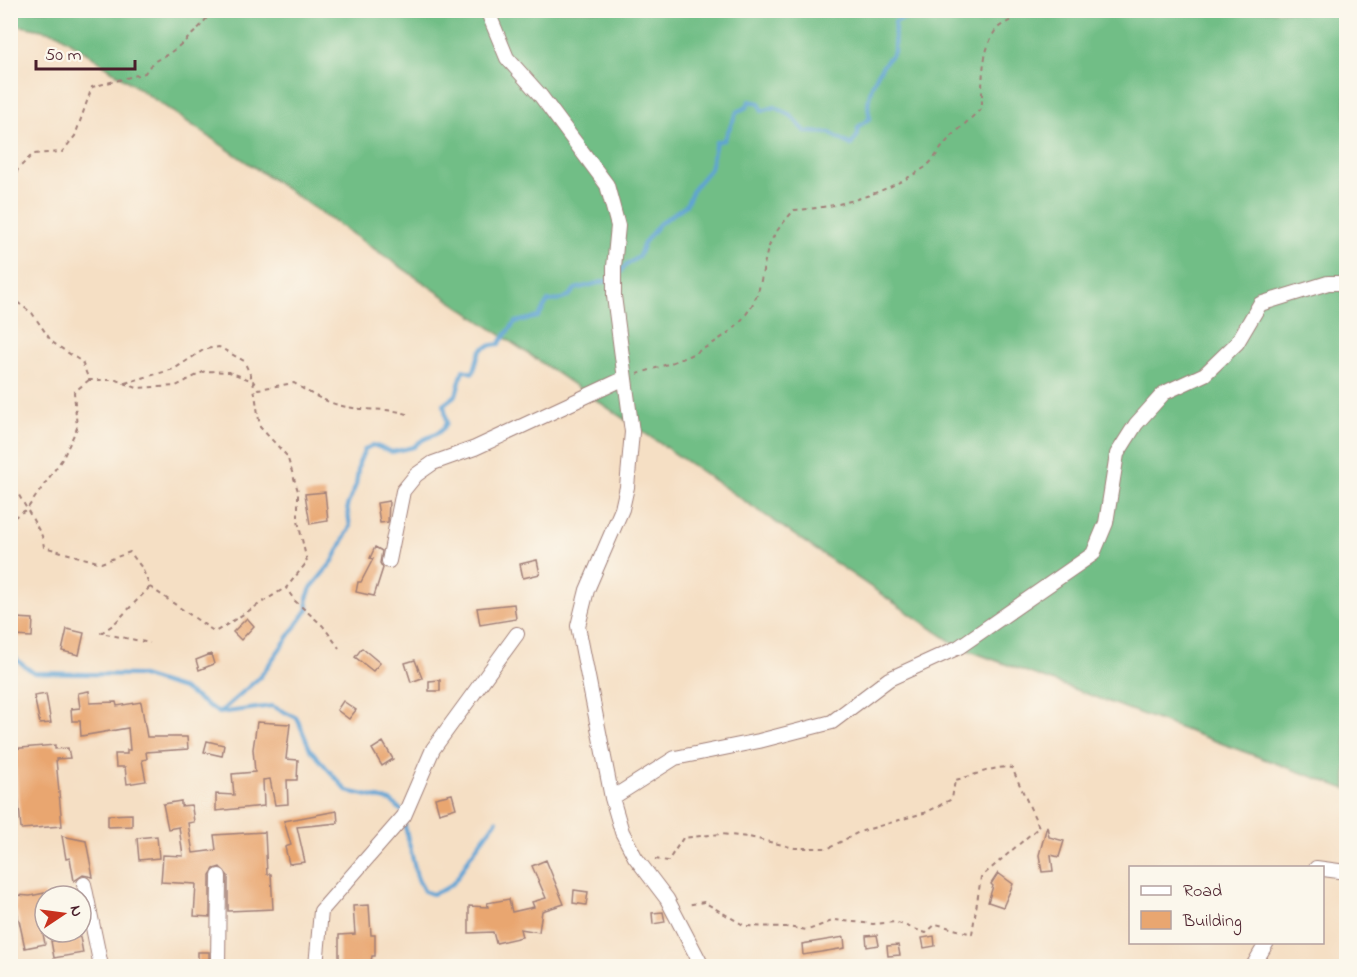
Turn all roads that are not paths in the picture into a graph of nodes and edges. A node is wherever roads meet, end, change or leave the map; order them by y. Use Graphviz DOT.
graph roads {
  1 [pos="487,10"];
  2 [pos="1347,283"];
  3 [pos="623,379"];
  4 [pos="389,561"];
  5 [pos="517,634"];
  6 [pos="612,798"];
  7 [pos="1324,868"];
  8 [pos="1347,872"];
  9 [pos="219,876"];
  10 [pos="93,927"];
  11 [pos="1266,944"];
  12 [pos="101,966"];
  13 [pos="218,966"];
  14 [pos="316,966"];
  15 [pos="702,966"];
  16 [pos="1253,966"];
  1 -- 3 [label="street"];
  2 -- 6 [label="street"];
  3 -- 4 [label="street"];
  3 -- 6 [label="street"];
  5 -- 14 [label="street"];
  6 -- 15 [label="street"];
  7 -- 8 [label="street"];
  9 -- 13 [label="street"];
  10 -- 12 [label="street"];
  11 -- 16 [label="street"];
}
